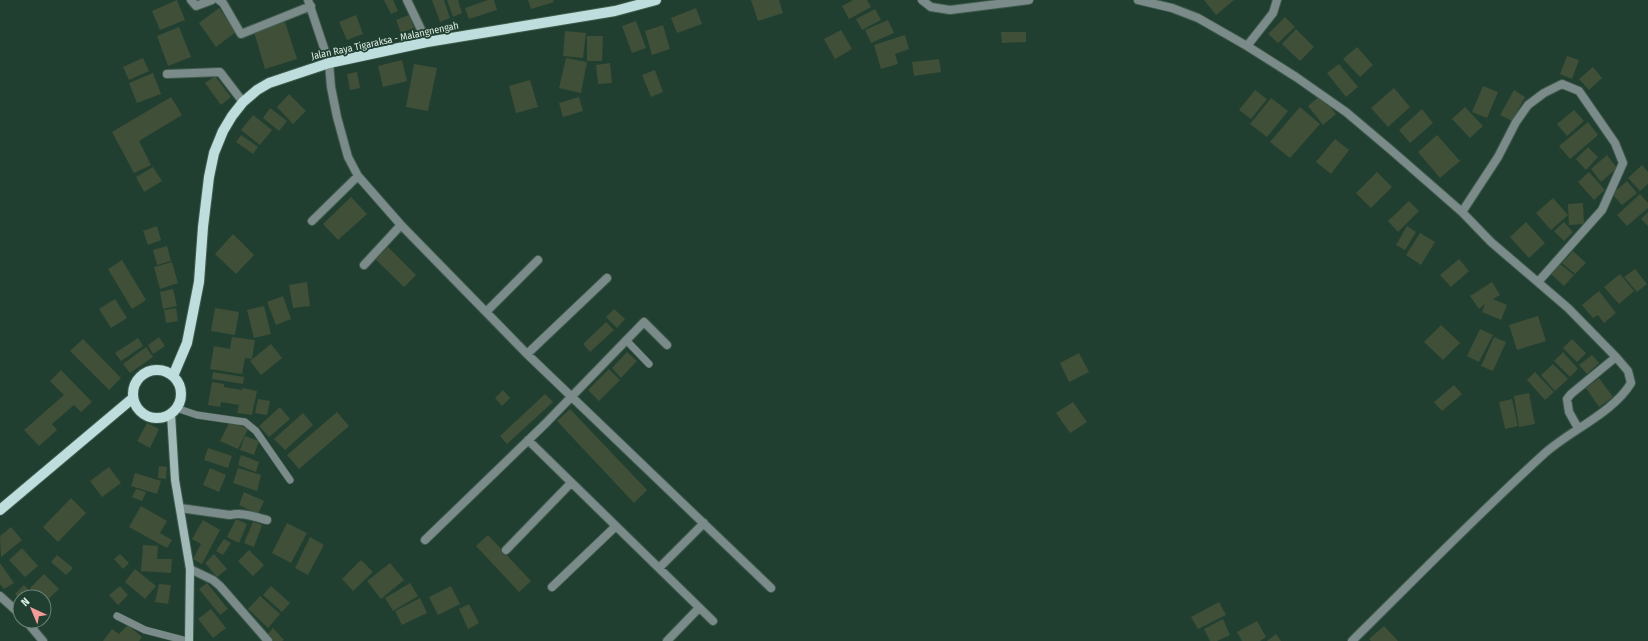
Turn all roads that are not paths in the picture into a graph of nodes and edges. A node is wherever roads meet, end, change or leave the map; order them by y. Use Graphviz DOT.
graph roads {
  1 [pos="192,0"];
  2 [pos="212,0"];
  3 [pos="219,0"];
  4 [pos="407,0"];
  5 [pos="656,0"];
  6 [pos="922,0"];
  7 [pos="1029,0"];
  8 [pos="1138,0"];
  9 [pos="1278,0"];
  10 [pos="309,3"];
  11 [pos="427,42"];
  12 [pos="1247,46"];
  13 [pos="329,63"];
  14 [pos="167,74"];
  15 [pos="243,102"];
  16 [pos="358,176"];
  17 [pos="1462,212"];
  18 [pos="312,221"];
  19 [pos="401,226"];
  20 [pos="538,260"];
  21 [pos="364,265"];
  22 [pos="607,278"];
  23 [pos="1538,282"];
  24 [pos="486,312"];
  25 [pos="626,340"];
  26 [pos="668,346"];
  27 [pos="527,354"];
  28 [pos="1616,357"];
  29 [pos="650,364"];
  30 [pos="173,376"];
  31 [pos="571,396"];
  32 [pos="133,398"];
  33 [pos="174,411"];
  34 [pos="1578,428"];
  35 [pos="528,440"];
  36 [pos="290,480"];
  37 [pos="571,483"];
  38 [pos="180,508"];
  39 [pos="0,510"];
  40 [pos="268,520"];
  41 [pos="704,523"];
  42 [pos="616,526"];
  43 [pos="425,540"];
  44 [pos="506,550"];
  45 [pos="659,568"];
  46 [pos="190,569"];
  47 [pos="552,587"];
  48 [pos="771,588"];
  49 [pos="0,596"];
  50 [pos="12,607"];
  51 [pos="699,608"];
  52 [pos="117,616"];
  53 [pos="713,621"];
  54 [pos="33,629"];
  55 [pos="43,641"];
  56 [pos="188,641"];
  57 [pos="268,641"];
  58 [pos="667,641"];
  59 [pos="1352,641"];
  1 -- 2 [label="street"];
  3 -- 10 [label="street"];
  4 -- 11 [label="street"];
  5 -- 11 [label="main road, Jalan Raya Tigaraksa - Malangnengah"];
  6 -- 7 [label="street"];
  8 -- 12 [label="street"];
  9 -- 12 [label="street"];
  10 -- 13 [label="street"];
  11 -- 13 [label="main road, Jalan Raya Tigaraksa - Malangnengah"];
  12 -- 17 [label="street"];
  13 -- 15 [label="main road, Jalan Raya Tigaraksa - Malangnengah"];
  13 -- 16 [label="street"];
  14 -- 15 [label="street"];
  15 -- 30 [label="main road, Jalan Raya Tigaraksa - Malangnengah"];
  16 -- 18 [label="street"];
  16 -- 19 [label="street"];
  17 -- 23 [label="street"];
  17 -- 23 [label="street"];
  19 -- 21 [label="street"];
  19 -- 24 [label="street"];
  20 -- 24 [label="street"];
  22 -- 27 [label="street"];
  23 -- 28 [label="street"];
  24 -- 27 [label="street"];
  25 -- 26 [label="street"];
  25 -- 29 [label="lane"];
  25 -- 31 [label="street"];
  27 -- 31 [label="street"];
  28 -- 34 [label="street"];
  28 -- 34 [label="street"];
  30 -- 32 [label="main road"];
  30 -- 33 [label="main road"];
  31 -- 35 [label="street"];
  31 -- 41 [label="street"];
  32 -- 33 [label="main road"];
  32 -- 39 [label="main road"];
  33 -- 36 [label="lane"];
  33 -- 38 [label="street"];
  34 -- 59 [label="street"];
  35 -- 37 [label="street"];
  35 -- 43 [label="street"];
  37 -- 42 [label="street"];
  37 -- 44 [label="street"];
  38 -- 40 [label="street"];
  38 -- 46 [label="street"];
  41 -- 45 [label="street"];
  41 -- 48 [label="street"];
  42 -- 45 [label="street"];
  42 -- 47 [label="street"];
  45 -- 51 [label="street"];
  46 -- 56 [label="street"];
  46 -- 57 [label="street"];
  49 -- 50 [label="street"];
  51 -- 53 [label="street"];
  51 -- 58 [label="street"];
  52 -- 56 [label="lane"];
  54 -- 55 [label="street"];
}
